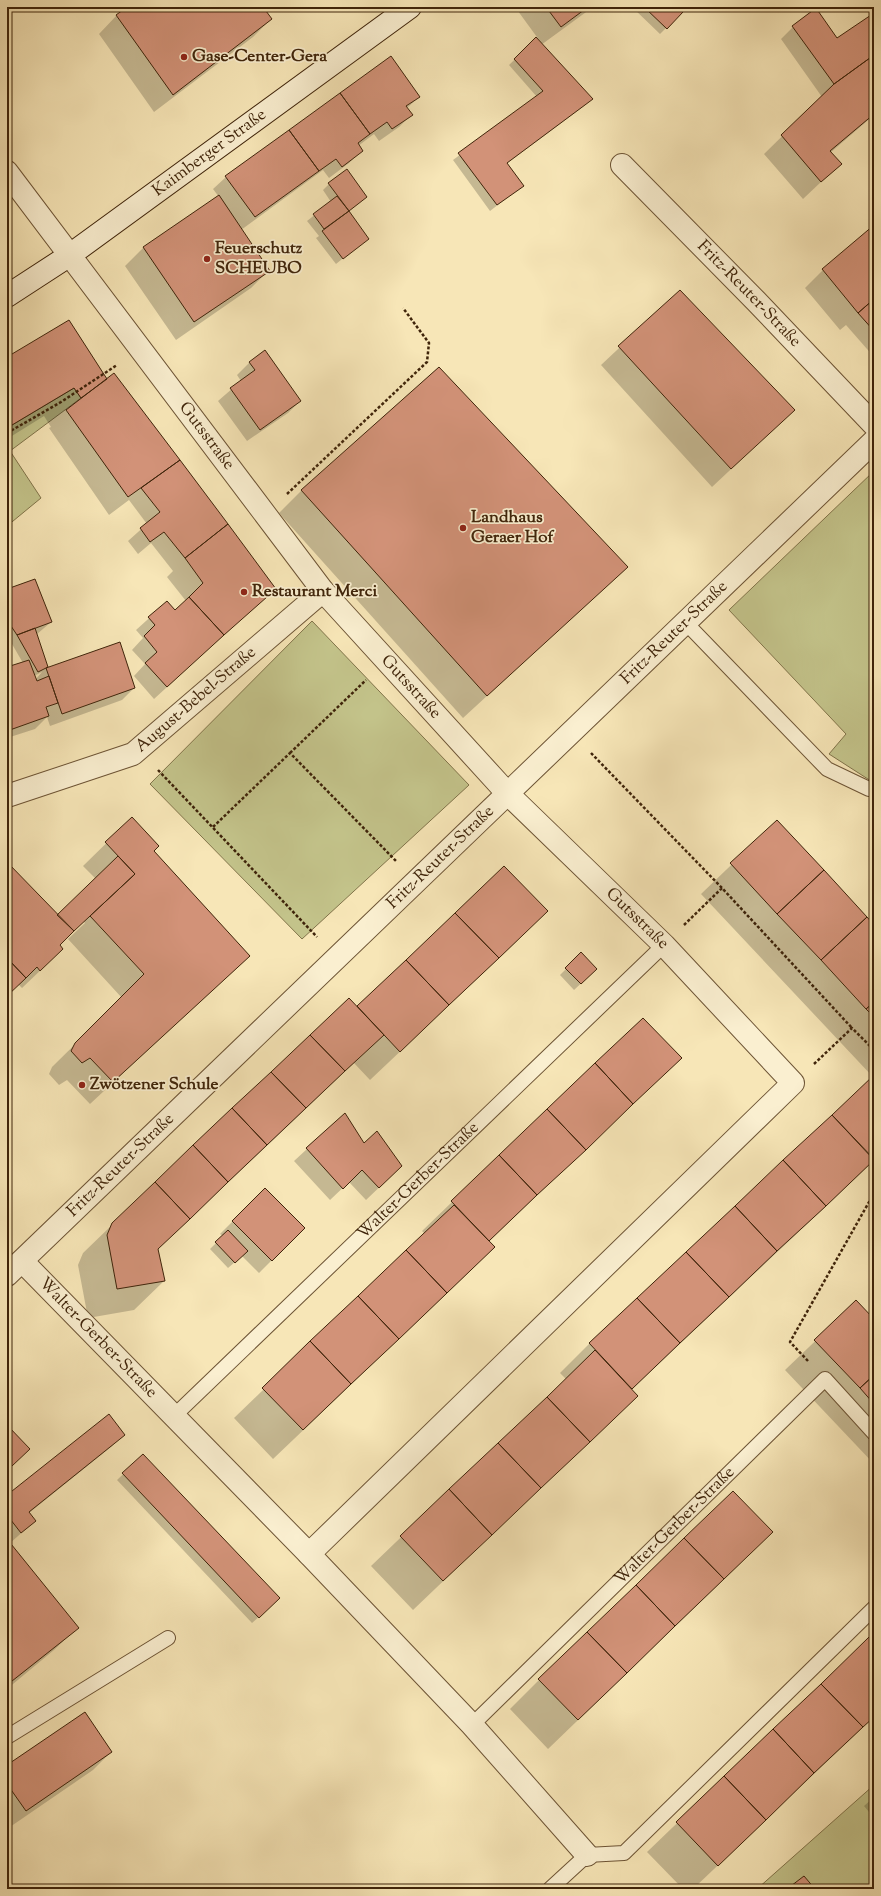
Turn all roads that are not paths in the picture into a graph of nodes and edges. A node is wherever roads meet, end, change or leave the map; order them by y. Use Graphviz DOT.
graph roads {
  1 [pos="410,7"];
  2 [pos="622,165"];
  3 [pos="7,172"];
  4 [pos="70,255"];
  5 [pos="7,296"];
  6 [pos="874,425"];
  7 [pos="874,441"];
  8 [pos="323,591"];
  9 [pos="685,622"];
  10 [pos="874,789"];
  11 [pos="508,794"];
  12 [pos="7,796"];
  13 [pos="664,945"];
  14 [pos="14,1268"];
  15 [pos="174,1416"];
  16 [pos="874,1433"];
  17 [pos="309,1554"];
  18 [pos="874,1608"];
  19 [pos="168,1638"];
  20 [pos="472,1725"];
  21 [pos="7,1737"];
  22 [pos="588,1855"];
  23 [pos="550,1889"];
  1 -- 4 [label="street, Kaimberger Straße"];
  2 -- 6 [label="street, Fritz-Reuter-Straße"];
  3 -- 4 [label="street, Gutsstraße"];
  4 -- 5 [label="street, Kaimberger Straße"];
  4 -- 8 [label="street, Gutsstraße"];
  7 -- 9 [label="street, Fritz-Reuter-Straße"];
  8 -- 11 [label="street, Gutsstraße"];
  8 -- 12 [label="street, August-Bebel-Straße"];
  9 -- 10 [label="lane"];
  9 -- 11 [label="street, Fritz-Reuter-Straße"];
  11 -- 13 [label="street, Gutsstraße"];
  11 -- 14 [label="street, Fritz-Reuter-Straße"];
  13 -- 15 [label="lane, Walter-Gerber-Straße"];
  13 -- 17 [label="street, Gutsstraße"];
  14 -- 15 [label="street, Walter-Gerber-Straße"];
  15 -- 17 [label="street, Walter-Gerber-Straße"];
  16 -- 20 [label="lane, Walter-Gerber-Straße"];
  17 -- 20 [label="street, Walter-Gerber-Straße"];
  18 -- 22 [label="lane"];
  19 -- 21 [label="lane"];
  20 -- 22 [label="street, Walter-Gerber-Straße"];
  22 -- 23 [label="lane"];
}
